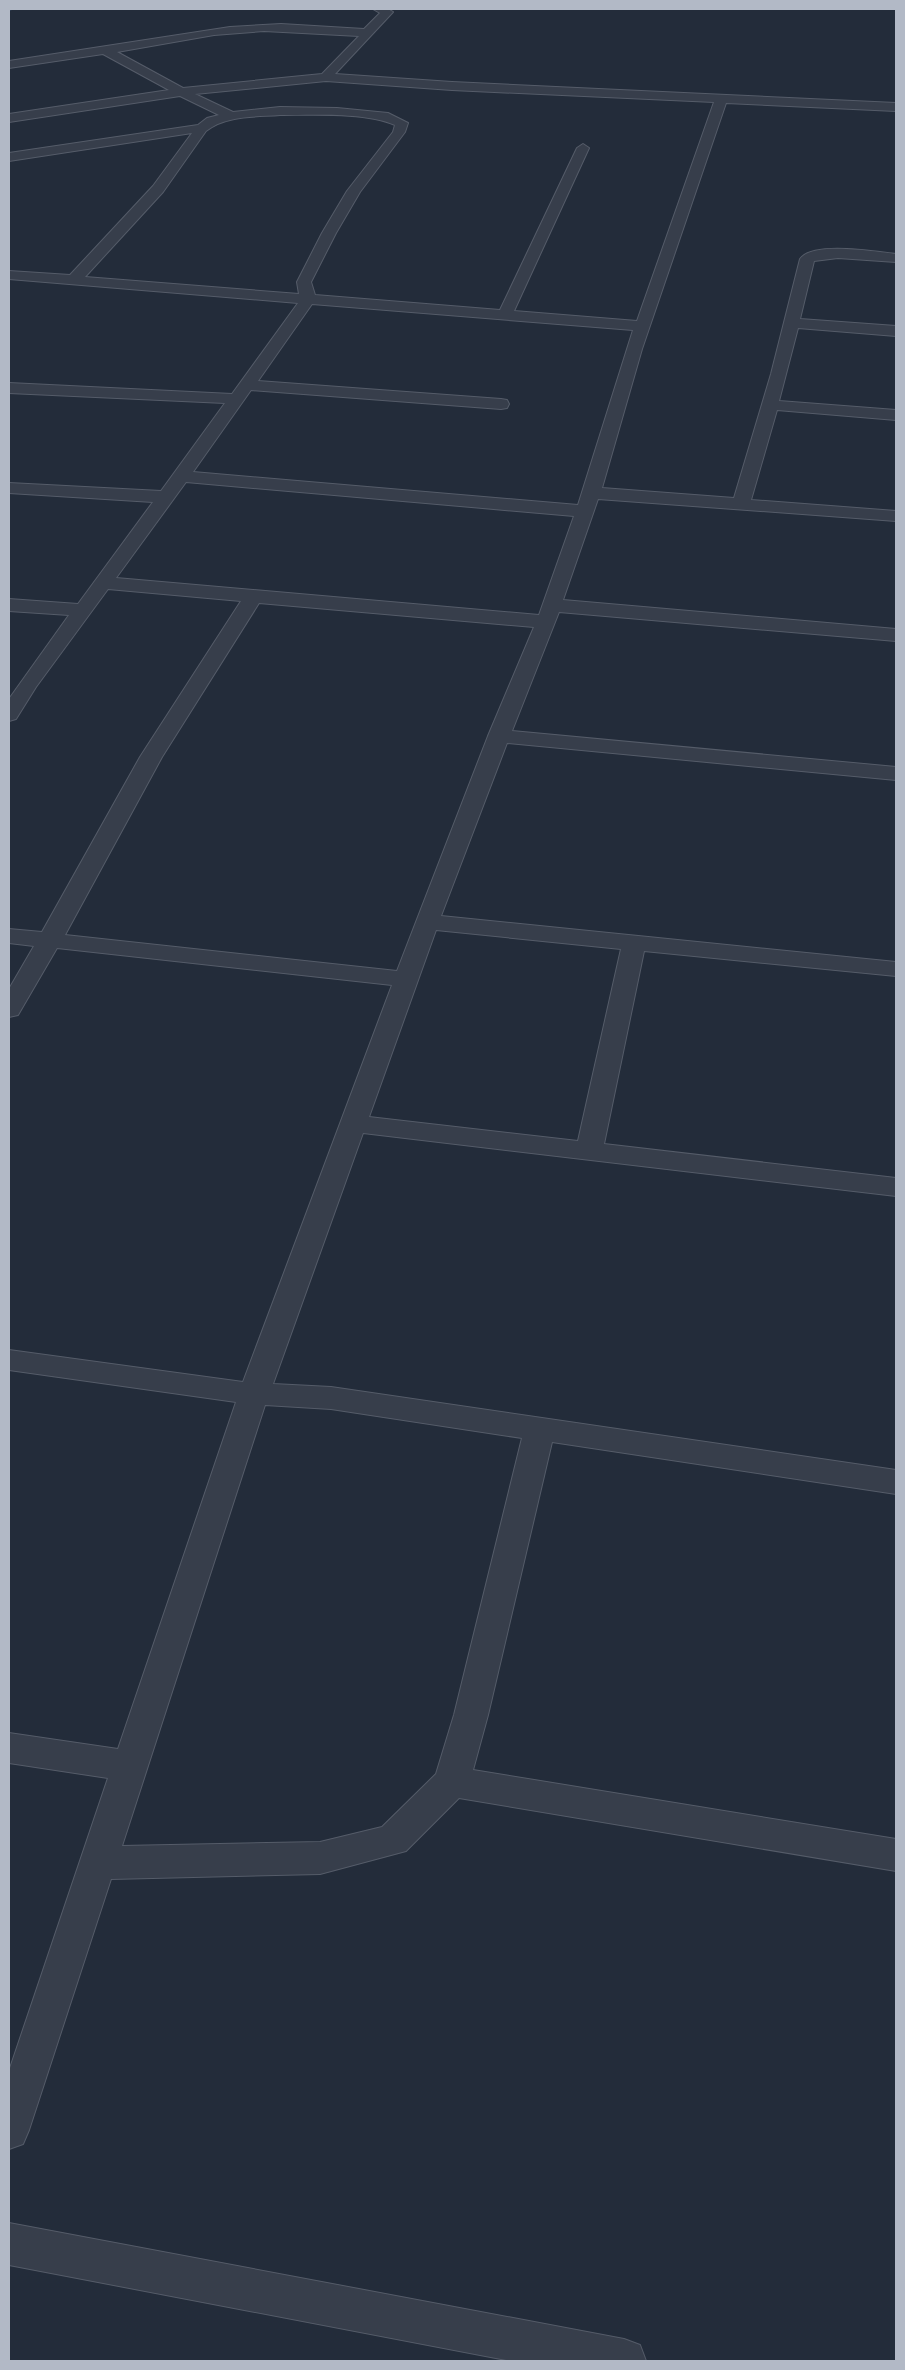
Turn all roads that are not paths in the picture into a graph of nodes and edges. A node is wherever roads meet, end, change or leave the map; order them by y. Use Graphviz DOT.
graph roads {
  1 [pos="378,9"];
  2 [pos="367,33"];
  3 [pos="105,50"];
  4 [pos="9,64"];
  5 [pos="326,77"];
  6 [pos="181,92"];
  7 [pos="721,99"];
  8 [pos="896,107"];
  9 [pos="231,116"];
  10 [pos="9,118"];
  11 [pos="202,128"];
  12 [pos="582,148"];
  13 [pos="9,157"];
  14 [pos="896,258"];
  15 [pos="9,275"];
  16 [pos="76,279"];
  17 [pos="308,299"];
  18 [pos="504,315"];
  19 [pos="790,323"];
  20 [pos="642,326"];
  21 [pos="896,331"];
  22 [pos="245,385"];
  23 [pos="9,388"];
  24 [pos="235,399"];
  25 [pos="501,404"];
  26 [pos="770,405"];
  27 [pos="896,415"];
  28 [pos="183,476"];
  29 [pos="9,488"];
  30 [pos="166,497"];
  31 [pos="587,502"];
  32 [pos="741,504"];
  33 [pos="896,516"];
  34 [pos="102,583"];
  35 [pos="253,596"];
  36 [pos="9,605"];
  37 [pos="83,610"];
  38 [pos="548,613"];
  39 [pos="896,635"];
  40 [pos="9,715"];
  41 [pos="500,736"];
  42 [pos="896,774"];
  43 [pos="427,922"];
  44 [pos="9,936"];
  45 [pos="50,940"];
  46 [pos="634,943"];
  47 [pos="896,969"];
  48 [pos="406,979"];
  49 [pos="9,1010"];
  50 [pos="352,1123"];
  51 [pos="589,1150"];
  52 [pos="896,1187"];
  53 [pos="9,1360"];
  54 [pos="254,1394"];
  55 [pos="540,1429"];
  56 [pos="896,1482"];
  57 [pos="9,1748"];
  58 [pos="130,1766"];
  59 [pos="452,1782"];
  60 [pos="896,1855"];
  61 [pos="97,1863"];
  62 [pos="9,2130"];
  63 [pos="9,2244"];
  64 [pos="624,2361"];
  1 -- 2 [label="street"];
  2 -- 3 [label="street"];
  2 -- 5 [label="street"];
  3 -- 4 [label="street"];
  3 -- 6 [label="street"];
  5 -- 6 [label="street"];
  5 -- 7 [label="street"];
  6 -- 9 [label="street"];
  6 -- 10 [label="street"];
  7 -- 8 [label="street"];
  7 -- 20 [label="street"];
  9 -- 11 [label="street"];
  9 -- 17 [label="street"];
  11 -- 13 [label="street"];
  11 -- 16 [label="street"];
  12 -- 18 [label="street"];
  14 -- 19 [label="street"];
  15 -- 16 [label="street"];
  16 -- 17 [label="street"];
  17 -- 18 [label="street"];
  17 -- 22 [label="street"];
  18 -- 20 [label="street"];
  19 -- 21 [label="street"];
  19 -- 26 [label="street"];
  20 -- 31 [label="street"];
  22 -- 24 [label="street"];
  22 -- 25 [label="street"];
  23 -- 24 [label="street"];
  24 -- 28 [label="street"];
  26 -- 27 [label="street"];
  26 -- 32 [label="street"];
  28 -- 30 [label="street"];
  28 -- 31 [label="street"];
  29 -- 30 [label="street"];
  30 -- 34 [label="street"];
  31 -- 32 [label="street"];
  31 -- 38 [label="street"];
  32 -- 33 [label="street"];
  34 -- 35 [label="street"];
  34 -- 37 [label="street"];
  35 -- 38 [label="street"];
  35 -- 45 [label="street"];
  36 -- 37 [label="street"];
  37 -- 40 [label="street"];
  38 -- 39 [label="street"];
  38 -- 41 [label="street"];
  41 -- 42 [label="street"];
  41 -- 43 [label="street"];
  43 -- 46 [label="street"];
  43 -- 48 [label="street"];
  44 -- 45 [label="street"];
  45 -- 48 [label="street"];
  45 -- 49 [label="street"];
  46 -- 47 [label="street"];
  46 -- 51 [label="street"];
  48 -- 50 [label="street"];
  50 -- 51 [label="street"];
  50 -- 54 [label="street"];
  51 -- 52 [label="street"];
  53 -- 54 [label="street"];
  54 -- 55 [label="street"];
  54 -- 58 [label="street"];
  55 -- 56 [label="street"];
  55 -- 59 [label="street"];
  57 -- 58 [label="street"];
  58 -- 61 [label="street"];
  59 -- 60 [label="street"];
  59 -- 61 [label="street"];
  61 -- 62 [label="street"];
  63 -- 64 [label="street"];
}
